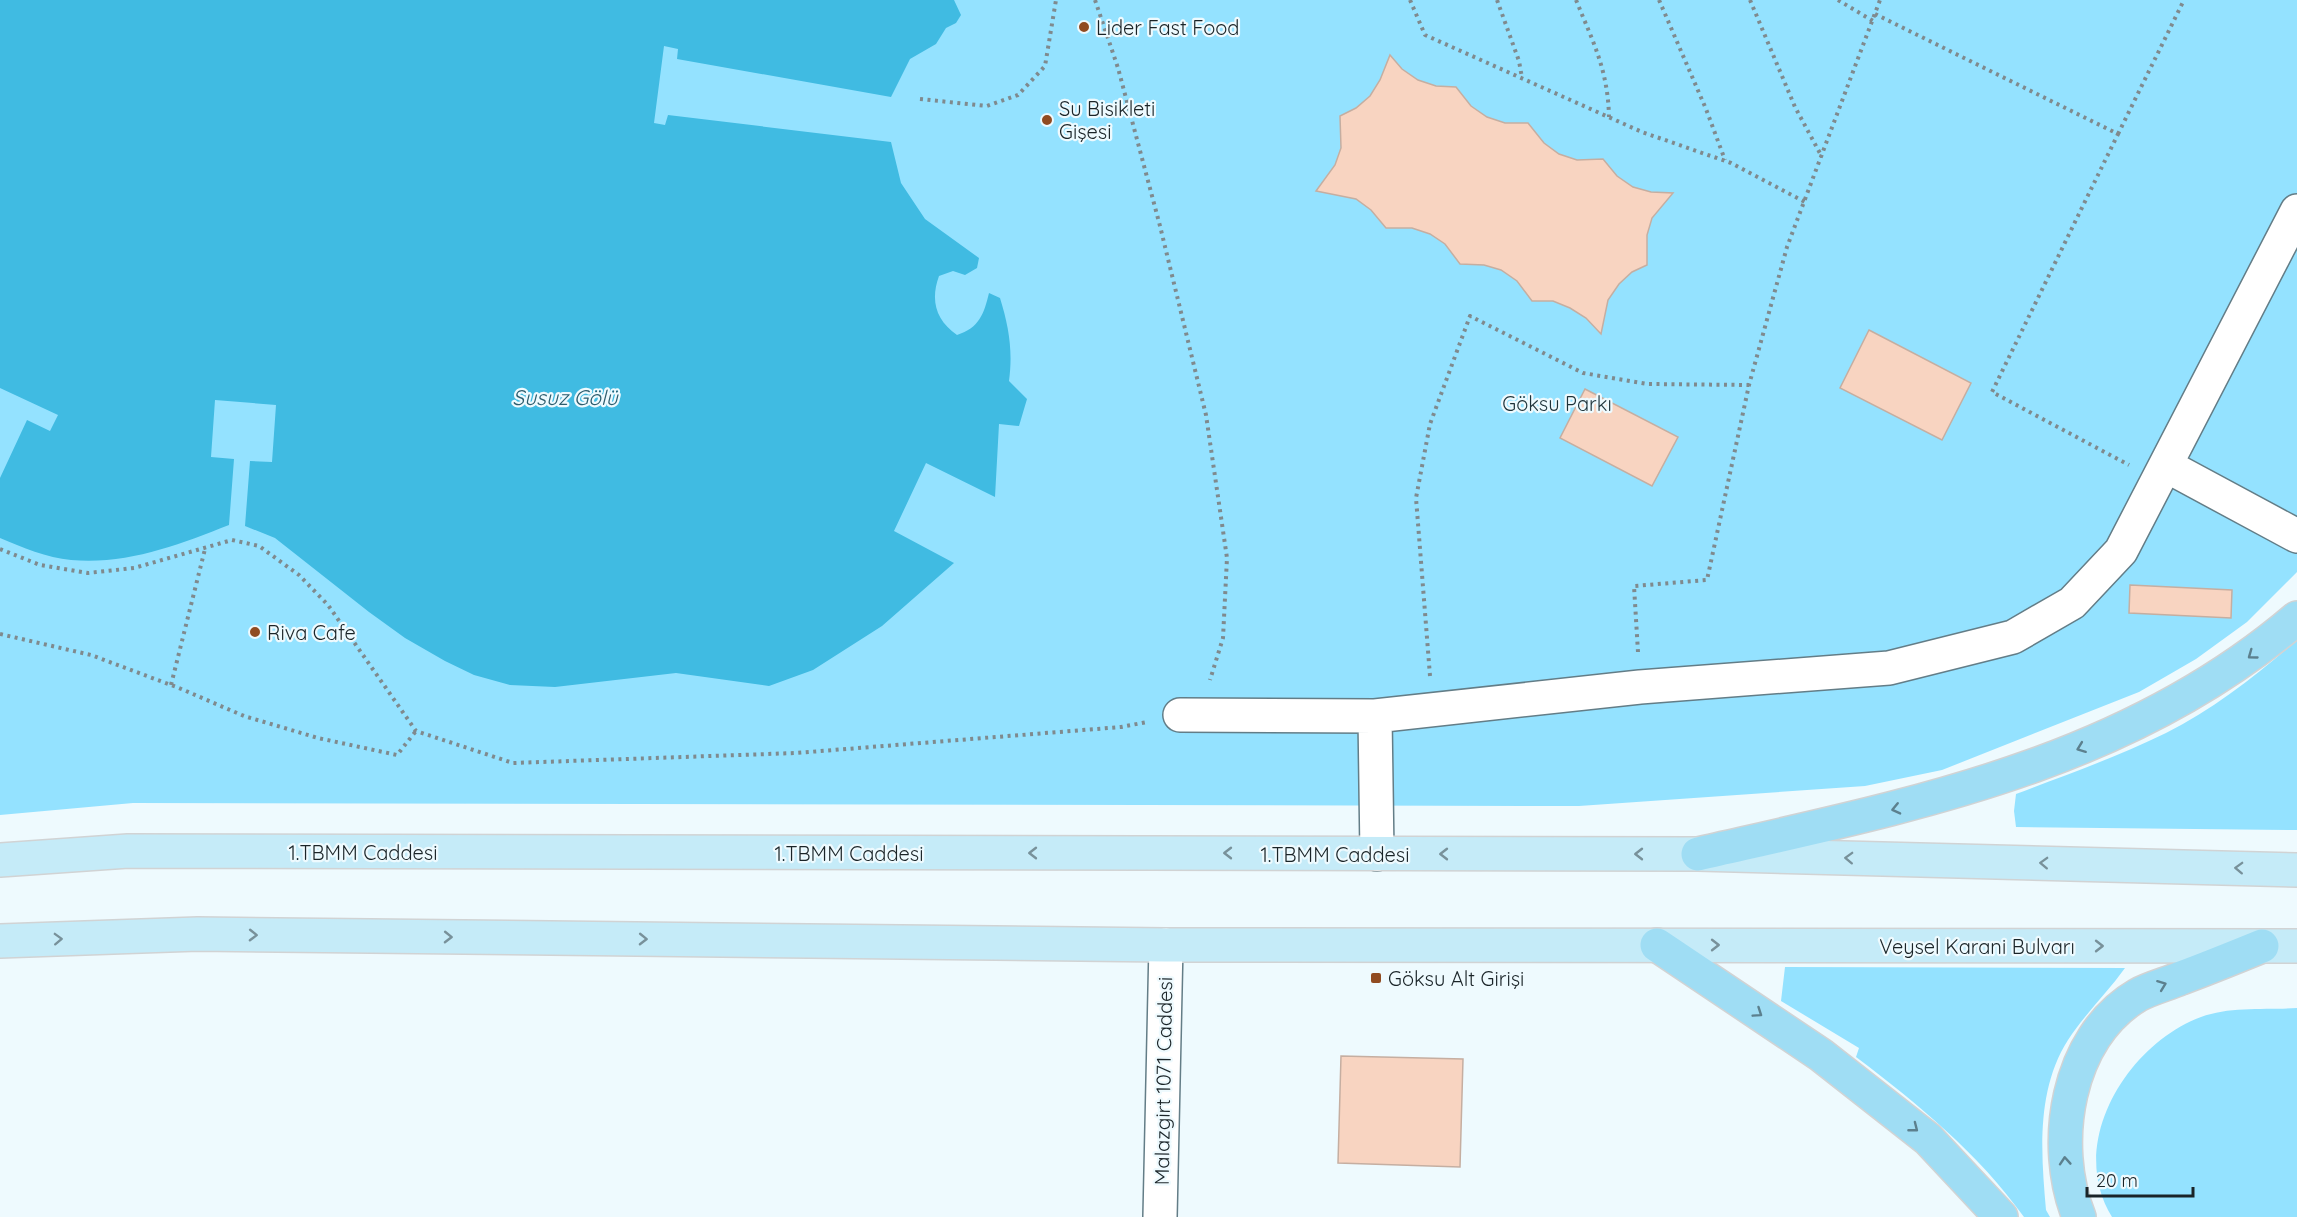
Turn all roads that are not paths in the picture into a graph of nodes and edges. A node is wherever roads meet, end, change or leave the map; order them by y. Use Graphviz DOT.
graph roads {
  1 [pos="2297,211"];
  2 [pos="2163,474"];
  3 [pos="2297,536"];
  4 [pos="2297,618"];
  5 [pos="1180,715"];
  6 [pos="1375,716"];
  7 [pos="1377,854"];
  8 [pos="1698,854"];
  9 [pos="0,860"];
  10 [pos="2297,870"];
  11 [pos="0,941"];
  12 [pos="1166,945"];
  13 [pos="1657,945"];
  14 [pos="2262,946"];
  15 [pos="2297,946"];
  16 [pos="1160,1217"];
  17 [pos="2001,1217"];
  18 [pos="2079,1217"];
  1 -- 2 [label="street"];
  2 -- 3 [label="street"];
  2 -- 6 [label="street"];
  4 -- 8 [label="highway, one-way"];
  5 -- 6 [label="street"];
  6 -- 7 [label="street"];
  8 -- 7 [label="main road, 1.TBMM Caddesi, one-way"];
  7 -- 9 [label="main road, 1.TBMM Caddesi, one-way"];
  10 -- 8 [label="main road, one-way"];
  11 -- 12 [label="main road, one-way"];
  12 -- 13 [label="main road"];
  12 -- 16 [label="street, Malazgirt 1071 Caddesi"];
  13 -- 14 [label="main road, Veysel Karani Bulvarı, one-way"];
  13 -- 17 [label="highway, one-way"];
  14 -- 15 [label="main road, Veysel Karani Bulvarı"];
  18 -- 14 [label="highway, one-way"];
}
